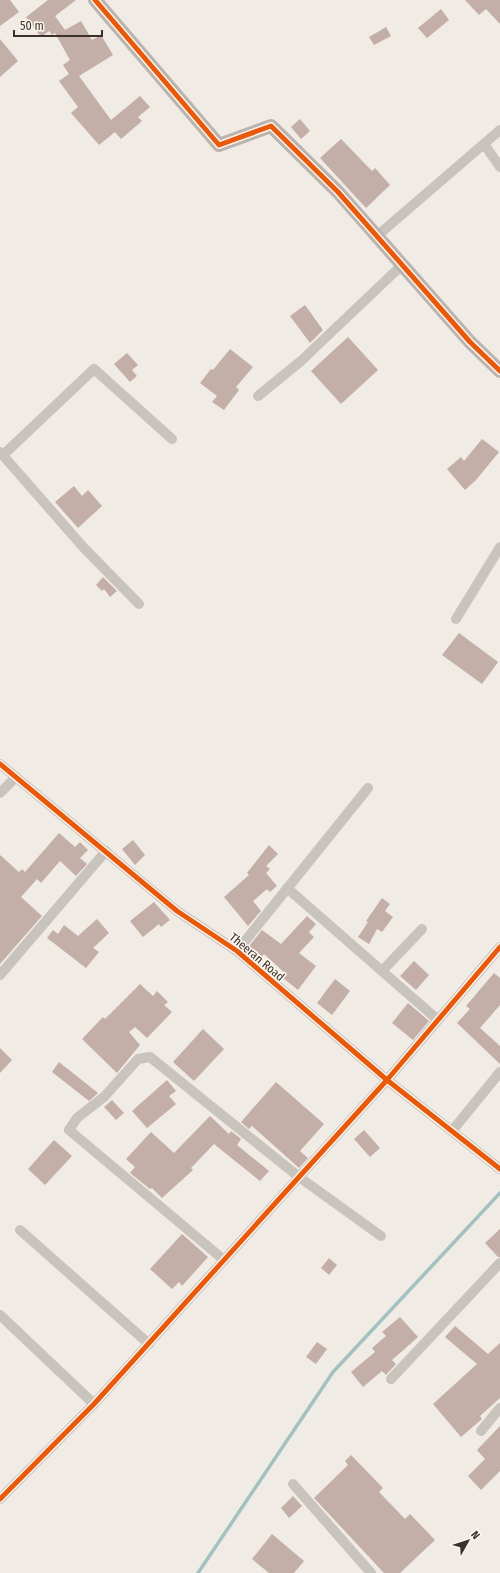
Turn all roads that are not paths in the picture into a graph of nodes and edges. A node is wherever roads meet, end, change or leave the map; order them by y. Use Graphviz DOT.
graph roads {
  1 [pos="95,0"];
  2 [pos="500,130"];
  3 [pos="484,144"];
  4 [pos="500,167"];
  5 [pos="377,236"];
  6 [pos="402,265"];
  7 [pos="500,371"];
  8 [pos="258,396"];
  9 [pos="172,439"];
  10 [pos="1,454"];
  11 [pos="499,550"];
  12 [pos="139,604"];
  13 [pos="456,619"];
  14 [pos="0,764"];
  15 [pos="16,777"];
  16 [pos="368,788"];
  17 [pos="0,794"];
  18 [pos="106,851"];
  19 [pos="287,888"];
  20 [pos="422,929"];
  21 [pos="500,947"];
  22 [pos="236,951"];
  23 [pos="382,971"];
  24 [pos="0,975"];
  25 [pos="438,1020"];
  26 [pos="500,1072"];
  27 [pos="387,1080"];
  28 [pos="452,1131"];
  29 [pos="500,1169"];
  30 [pos="299,1178"];
  31 [pos="20,1230"];
  32 [pos="381,1236"];
  33 [pos="224,1260"];
  34 [pos="500,1263"];
  35 [pos="0,1316"];
  36 [pos="149,1344"];
  37 [pos="391,1379"];
  38 [pos="94,1404"];
  39 [pos="500,1408"];
  40 [pos="481,1431"];
  41 [pos="293,1484"];
  42 [pos="0,1499"];
  43 [pos="371,1573"];
  1 -- 5 [label="street"];
  2 -- 3 [label="street"];
  3 -- 4 [label="street"];
  3 -- 5 [label="street"];
  5 -- 6 [label="street"];
  6 -- 7 [label="street"];
  6 -- 8 [label="street"];
  9 -- 10 [label="street"];
  10 -- 12 [label="street"];
  11 -- 13 [label="street"];
  14 -- 15 [label="street, Theeran Road"];
  15 -- 17 [label="street"];
  15 -- 18 [label="street, Theeran Road"];
  16 -- 19 [label="street"];
  18 -- 22 [label="street, Theeran Road"];
  18 -- 24 [label="street"];
  19 -- 22 [label="street"];
  19 -- 23 [label="street"];
  20 -- 23 [label="street"];
  21 -- 25 [label="street"];
  22 -- 27 [label="street, Theeran Road"];
  23 -- 25 [label="street"];
  25 -- 27 [label="street"];
  26 -- 28 [label="street"];
  27 -- 28 [label="street, Theeran Road"];
  27 -- 30 [label="street"];
  28 -- 29 [label="street, Theeran Road"];
  30 -- 32 [label="street"];
  30 -- 33 [label="street"];
  30 -- 33 [label="street"];
  31 -- 36 [label="street"];
  33 -- 36 [label="street"];
  34 -- 37 [label="street"];
  35 -- 38 [label="street"];
  36 -- 38 [label="street"];
  38 -- 42 [label="street"];
  39 -- 40 [label="street"];
  41 -- 43 [label="street"];
}
